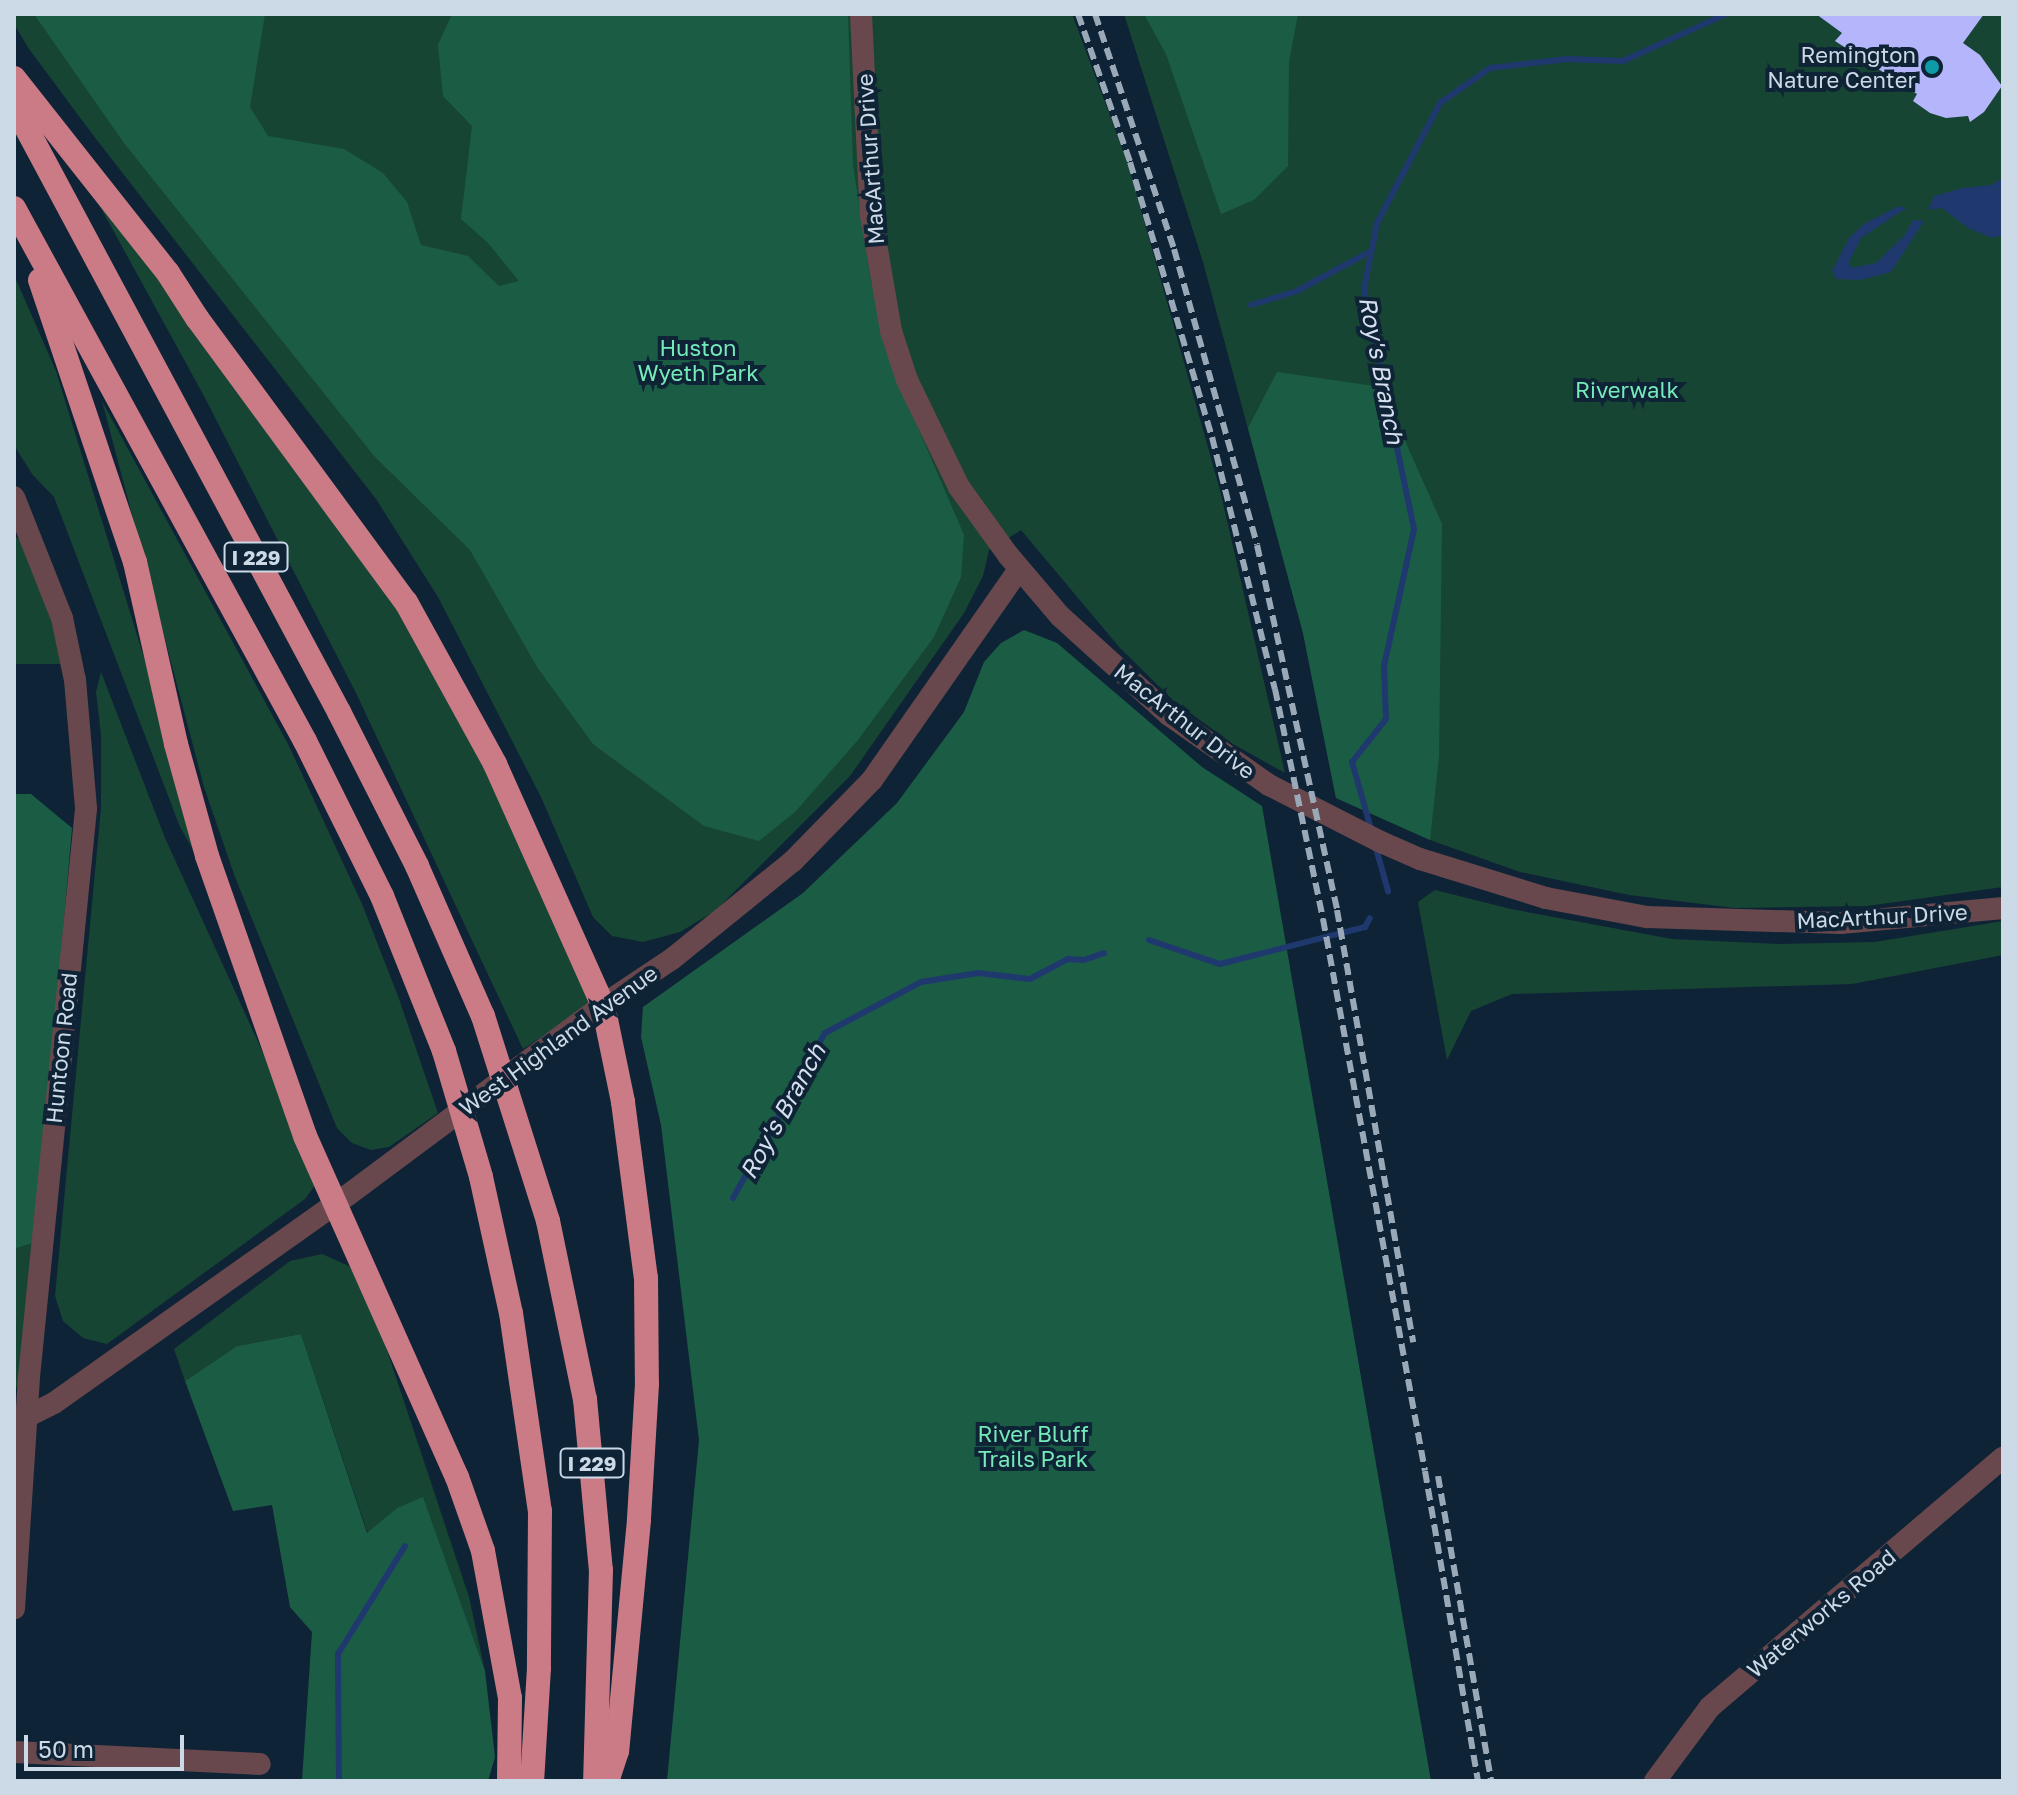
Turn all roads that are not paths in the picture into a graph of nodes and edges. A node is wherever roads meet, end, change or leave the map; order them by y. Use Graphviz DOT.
graph roads {
  1 [pos="861,14"];
  2 [pos="14,78"];
  3 [pos="14,105"];
  4 [pos="16,212"];
  5 [pos="14,497"];
  6 [pos="20,527"];
  7 [pos="1019,569"];
  8 [pos="2003,908"];
  9 [pos="603,1005"];
  10 [pos="334,1204"];
  11 [pos="20,1420"];
  12 [pos="2003,1458"];
  13 [pos="14,1609"];
  14 [pos="14,1752"];
  15 [pos="260,1764"];
  16 [pos="509,1781"];
  17 [pos="532,1781"];
  18 [pos="595,1781"];
  19 [pos="607,1781"];
  20 [pos="1655,1781"];
  1 -- 7 [label="street, MacArthur Drive"];
  2 -- 9 [label="highway"];
  3 -- 18 [label="highway, I 229"];
  4 -- 10 [label="highway"];
  4 -- 17 [label="highway, I 229"];
  5 -- 6 [label="street, Huntoon Road"];
  6 -- 11 [label="street, Huntoon Road"];
  7 -- 8 [label="street, MacArthur Drive"];
  7 -- 9 [label="street, West Highland Avenue"];
  9 -- 10 [label="street, West Highland Avenue"];
  9 -- 19 [label="highway"];
  10 -- 11 [label="street, West Highland Avenue"];
  10 -- 16 [label="highway"];
  11 -- 13 [label="street, Huntoon Road"];
  12 -- 20 [label="street, Waterworks Road"];
  14 -- 15 [label="street"];
}
